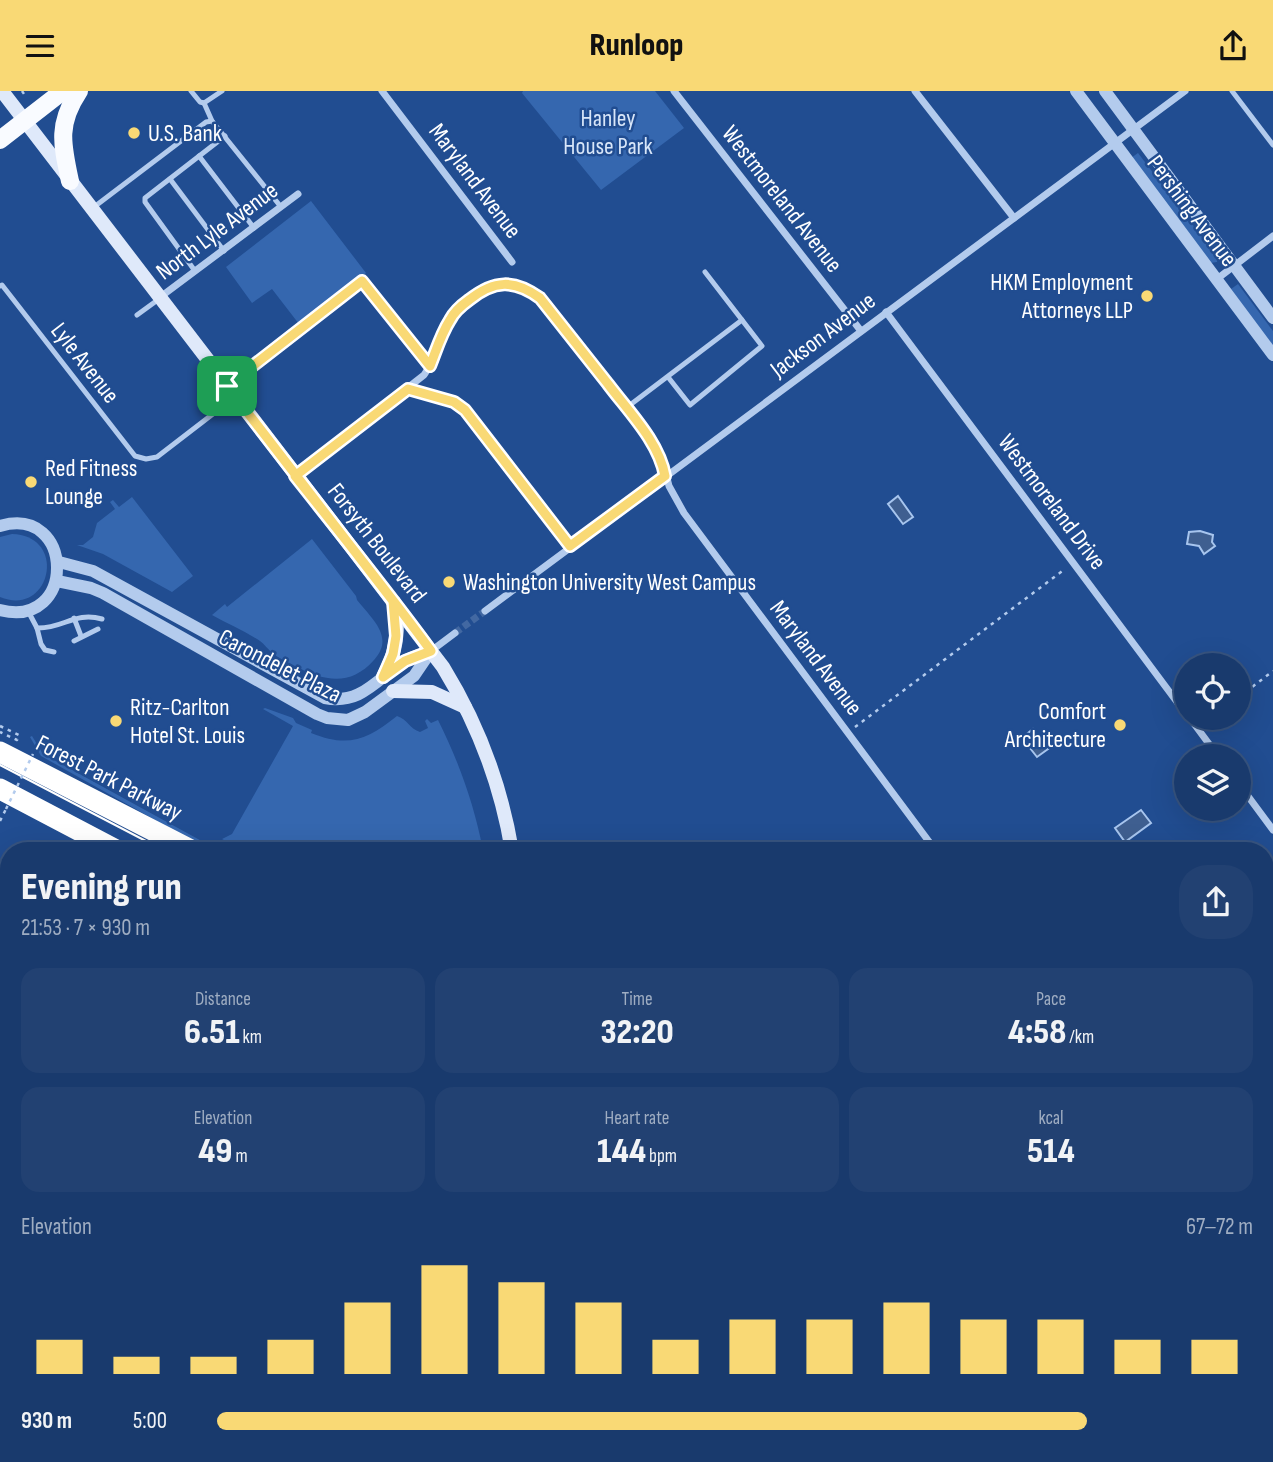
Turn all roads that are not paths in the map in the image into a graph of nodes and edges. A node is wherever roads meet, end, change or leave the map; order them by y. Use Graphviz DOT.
graph roads {
  1 [pos="2,91"];
  2 [pos="63,91"];
  3 [pos="79,91"];
  4 [pos="191,91"];
  5 [pos="222,91"];
  6 [pos="382,91"];
  7 [pos="674,91"];
  8 [pos="915,91"];
  9 [pos="1076,91"];
  10 [pos="1105,91"];
  11 [pos="1185,91"];
  12 [pos="1232,91"];
  13 [pos="204,103"];
  14 [pos="25,121"];
  15 [pos="212,121"];
  16 [pos="1133,129"];
  17 [pos="225,136"];
  18 [pos="0,141"];
  19 [pos="1115,143"];
  20 [pos="1273,145"];
  21 [pos="199,156"];
  22 [pos="170,179"];
  23 [pos="70,181"];
  24 [pos="298,194"];
  25 [pos="281,207"];
  26 [pos="91,209"];
  27 [pos="1014,218"];
  28 [pos="254,228"];
  29 [pos="1273,236"];
  30 [pos="223,251"];
  31 [pos="512,262"];
  32 [pos="1234,266"];
  33 [pos="195,271"];
  34 [pos="705,272"];
  35 [pos="1217,279"];
  36 [pos="0,286"];
  37 [pos="159,299"];
  38 [pos="886,312"];
  39 [pos="136,315"];
  40 [pos="1273,318"];
  41 [pos="742,320"];
  42 [pos="861,331"];
  43 [pos="1273,355"];
  44 [pos="430,366"];
  45 [pos="668,377"];
  46 [pos="408,389"];
  47 [pos="231,391"];
  48 [pos="626,408"];
  49 [pos="295,476"];
  50 [pos="665,476"];
  51 [pos="0,526"];
  52 [pos="570,546"];
  53 [pos="59,562"];
  54 [pos="57,581"];
  55 [pos="393,601"];
  56 [pos="0,610"];
  57 [pos="27,610"];
  58 [pos="485,611"];
  59 [pos="74,618"];
  60 [pos="102,619"];
  61 [pos="37,628"];
  62 [pos="98,629"];
  63 [pos="455,633"];
  64 [pos="81,636"];
  65 [pos="74,641"];
  66 [pos="431,651"];
  67 [pos="54,652"];
  68 [pos="272,671"];
  69 [pos="383,677"];
  70 [pos="264,685"];
  71 [pos="393,691"];
  72 [pos="1174,697"];
  73 [pos="466,708"];
  74 [pos="0,752"];
  75 [pos="0,789"];
  76 [pos="1251,800"];
  77 [pos="1273,830"];
  78 [pos="101,842"];
  79 [pos="175,842"];
  80 [pos="510,842"];
  81 [pos="929,842"];
  1 -- 14 [label="main road, Forsyth Boulevard"];
  2 -- 14 [label="main road"];
  3 -- 23 [label="main road"];
  4 -- 13 [label="lane"];
  5 -- 13 [label="lane"];
  6 -- 31 [label="street, Maryland Avenue"];
  7 -- 42 [label="street, Westmoreland Avenue"];
  8 -- 27 [label="street"];
  9 -- 19 [label="street, Pershing Avenue"];
  10 -- 16 [label="street, Pershing Avenue"];
  11 -- 16 [label="street, Jackson Avenue"];
  12 -- 20 [label="lane"];
  13 -- 15 [label="lane"];
  14 -- 18 [label="main road"];
  14 -- 23 [label="main road, Forsyth Boulevard"];
  15 -- 17 [label="lane"];
  15 -- 26 [label="lane"];
  16 -- 19 [label="street, Jackson Avenue"];
  16 -- 32 [label="street, Pershing Avenue"];
  17 -- 21 [label="lane"];
  17 -- 25 [label="lane"];
  19 -- 27 [label="street, Jackson Avenue"];
  19 -- 35 [label="street, Pershing Avenue"];
  21 -- 22 [label="lane"];
  21 -- 28 [label="lane"];
  22 -- 30 [label="lane"];
  22 -- 33 [label="lane"];
  23 -- 26 [label="main road, Forsyth Boulevard"];
  24 -- 25 [label="street, North Lyle Avenue"];
  25 -- 28 [label="street, North Lyle Avenue"];
  26 -- 37 [label="main road, Forsyth Boulevard"];
  27 -- 38 [label="street, Jackson Avenue"];
  28 -- 30 [label="street, North Lyle Avenue"];
  29 -- 32 [label="street"];
  30 -- 33 [label="street, North Lyle Avenue"];
  32 -- 35 [label="street"];
  32 -- 40 [label="street, Pershing Avenue"];
  33 -- 37 [label="street, North Lyle Avenue"];
  34 -- 41 [label="lane"];
  35 -- 43 [label="street, Pershing Avenue"];
  36 -- 47 [label="lane, Lyle Avenue"];
  37 -- 39 [label="lane"];
  37 -- 47 [label="main road, Forsyth Boulevard"];
  38 -- 42 [label="street, Jackson Avenue"];
  38 -- 72 [label="street, Westmoreland Drive"];
  41 -- 45 [label="lane"];
  41 -- 45 [label="lane"];
  42 -- 50 [label="street, Jackson Avenue"];
  44 -- 46 [label="street"];
  44 -- 47 [label="lane"];
  44 -- 48 [label="street, Maryland Avenue"];
  45 -- 48 [label="lane"];
  46 -- 49 [label="street"];
  46 -- 52 [label="lane"];
  47 -- 49 [label="main road, Forsyth Boulevard"];
  48 -- 50 [label="street, Maryland Avenue"];
  49 -- 55 [label="main road, Forsyth Boulevard"];
  50 -- 52 [label="street, Jackson Avenue"];
  50 -- 81 [label="street, Maryland Avenue"];
  51 -- 53 [label="street"];
  52 -- 58 [label="street, Jackson Avenue"];
  53 -- 54 [label="street"];
  53 -- 68 [label="street, Carondelet Plaza"];
  54 -- 57 [label="street"];
  54 -- 70 [label="street, Carondelet Plaza"];
  55 -- 66 [label="main road, Forsyth Boulevard"];
  55 -- 69 [label="main road"];
  56 -- 57 [label="street"];
  57 -- 61 [label="lane"];
  59 -- 60 [label="lane"];
  59 -- 61 [label="lane"];
  59 -- 64 [label="lane"];
  61 -- 67 [label="lane"];
  62 -- 64 [label="lane"];
  63 -- 66 [label="street"];
  64 -- 65 [label="lane"];
  66 -- 69 [label="street, Carondelet Plaza"];
  66 -- 71 [label="street, Carondelet Plaza"];
  66 -- 73 [label="main road, Forsyth Boulevard"];
  68 -- 69 [label="street, Carondelet Plaza"];
  68 -- 70 [label="lane"];
  70 -- 71 [label="street, Carondelet Plaza"];
  71 -- 73 [label="main road"];
  73 -- 80 [label="main road, Forsyth Boulevard"];
  74 -- 79 [label="highway, Forest Park Parkway"];
  75 -- 78 [label="highway"];
  76 -- 77 [label="street"];
}
